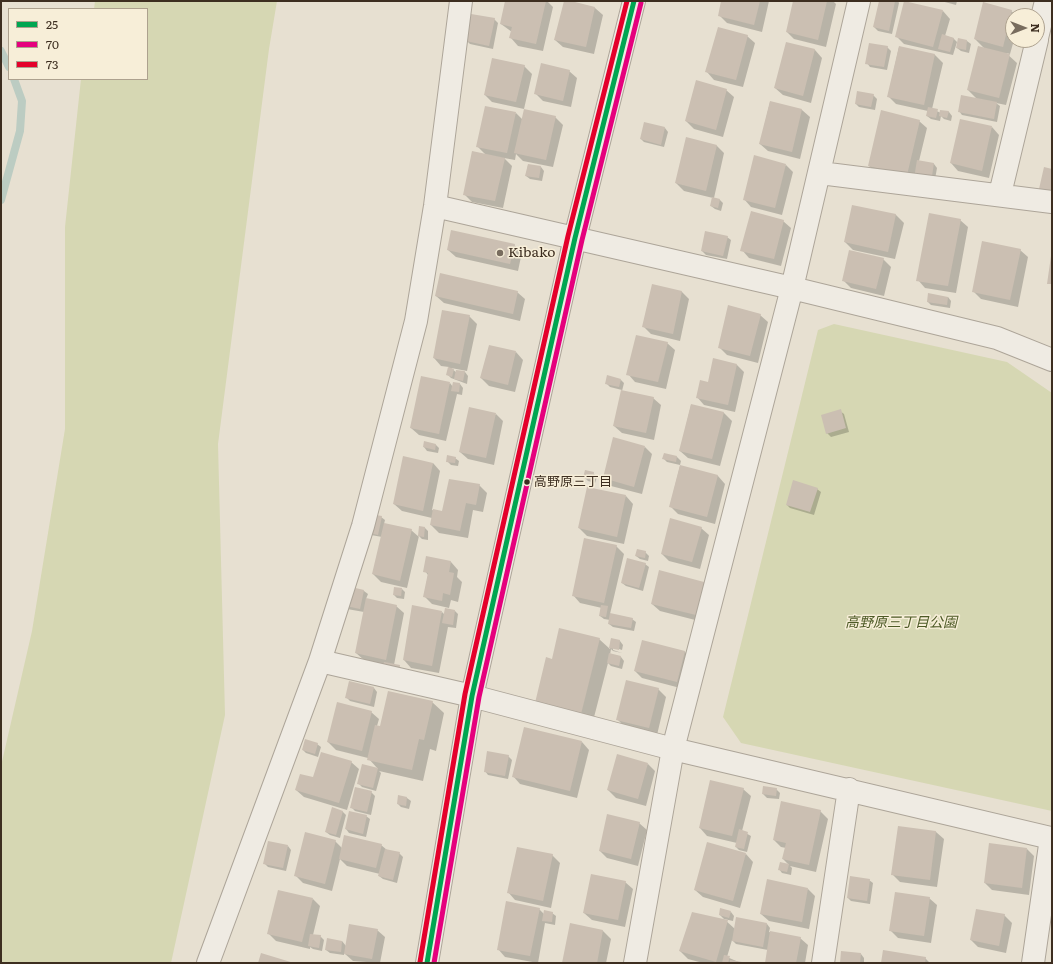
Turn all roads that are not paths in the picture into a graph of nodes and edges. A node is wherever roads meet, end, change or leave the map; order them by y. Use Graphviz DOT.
graph roads {
  1 [pos="461,1"];
  2 [pos="634,1"];
  3 [pos="859,1"];
  4 [pos="1035,48"];
  5 [pos="820,173"];
  6 [pos="1000,194"];
  7 [pos="1052,202"];
  8 [pos="434,206"];
  9 [pos="575,238"];
  10 [pos="792,288"];
  11 [pos="1052,360"];
  12 [pos="320,661"];
  13 [pos="472,696"];
  14 [pos="674,749"];
  15 [pos="850,789"];
  16 [pos="208,963"];
  17 [pos="427,963"];
  18 [pos="636,963"];
  19 [pos="823,963"];
  20 [pos="1033,963"];
  1 -- 8 [label="street"];
  2 -- 9 [label="street"];
  3 -- 5 [label="street"];
  4 -- 6 [label="street"];
  5 -- 6 [label="street"];
  5 -- 10 [label="street"];
  6 -- 7 [label="street"];
  8 -- 9 [label="street"];
  8 -- 12 [label="street"];
  9 -- 10 [label="street"];
  9 -- 13 [label="street"];
  10 -- 11 [label="street"];
  10 -- 14 [label="street"];
  12 -- 13 [label="street"];
  12 -- 16 [label="street"];
  13 -- 14 [label="street"];
  13 -- 17 [label="street"];
  14 -- 15 [label="street"];
  14 -- 18 [label="street"];
  15 -- 19 [label="street"];
  15 -- 20 [label="street"];
}
